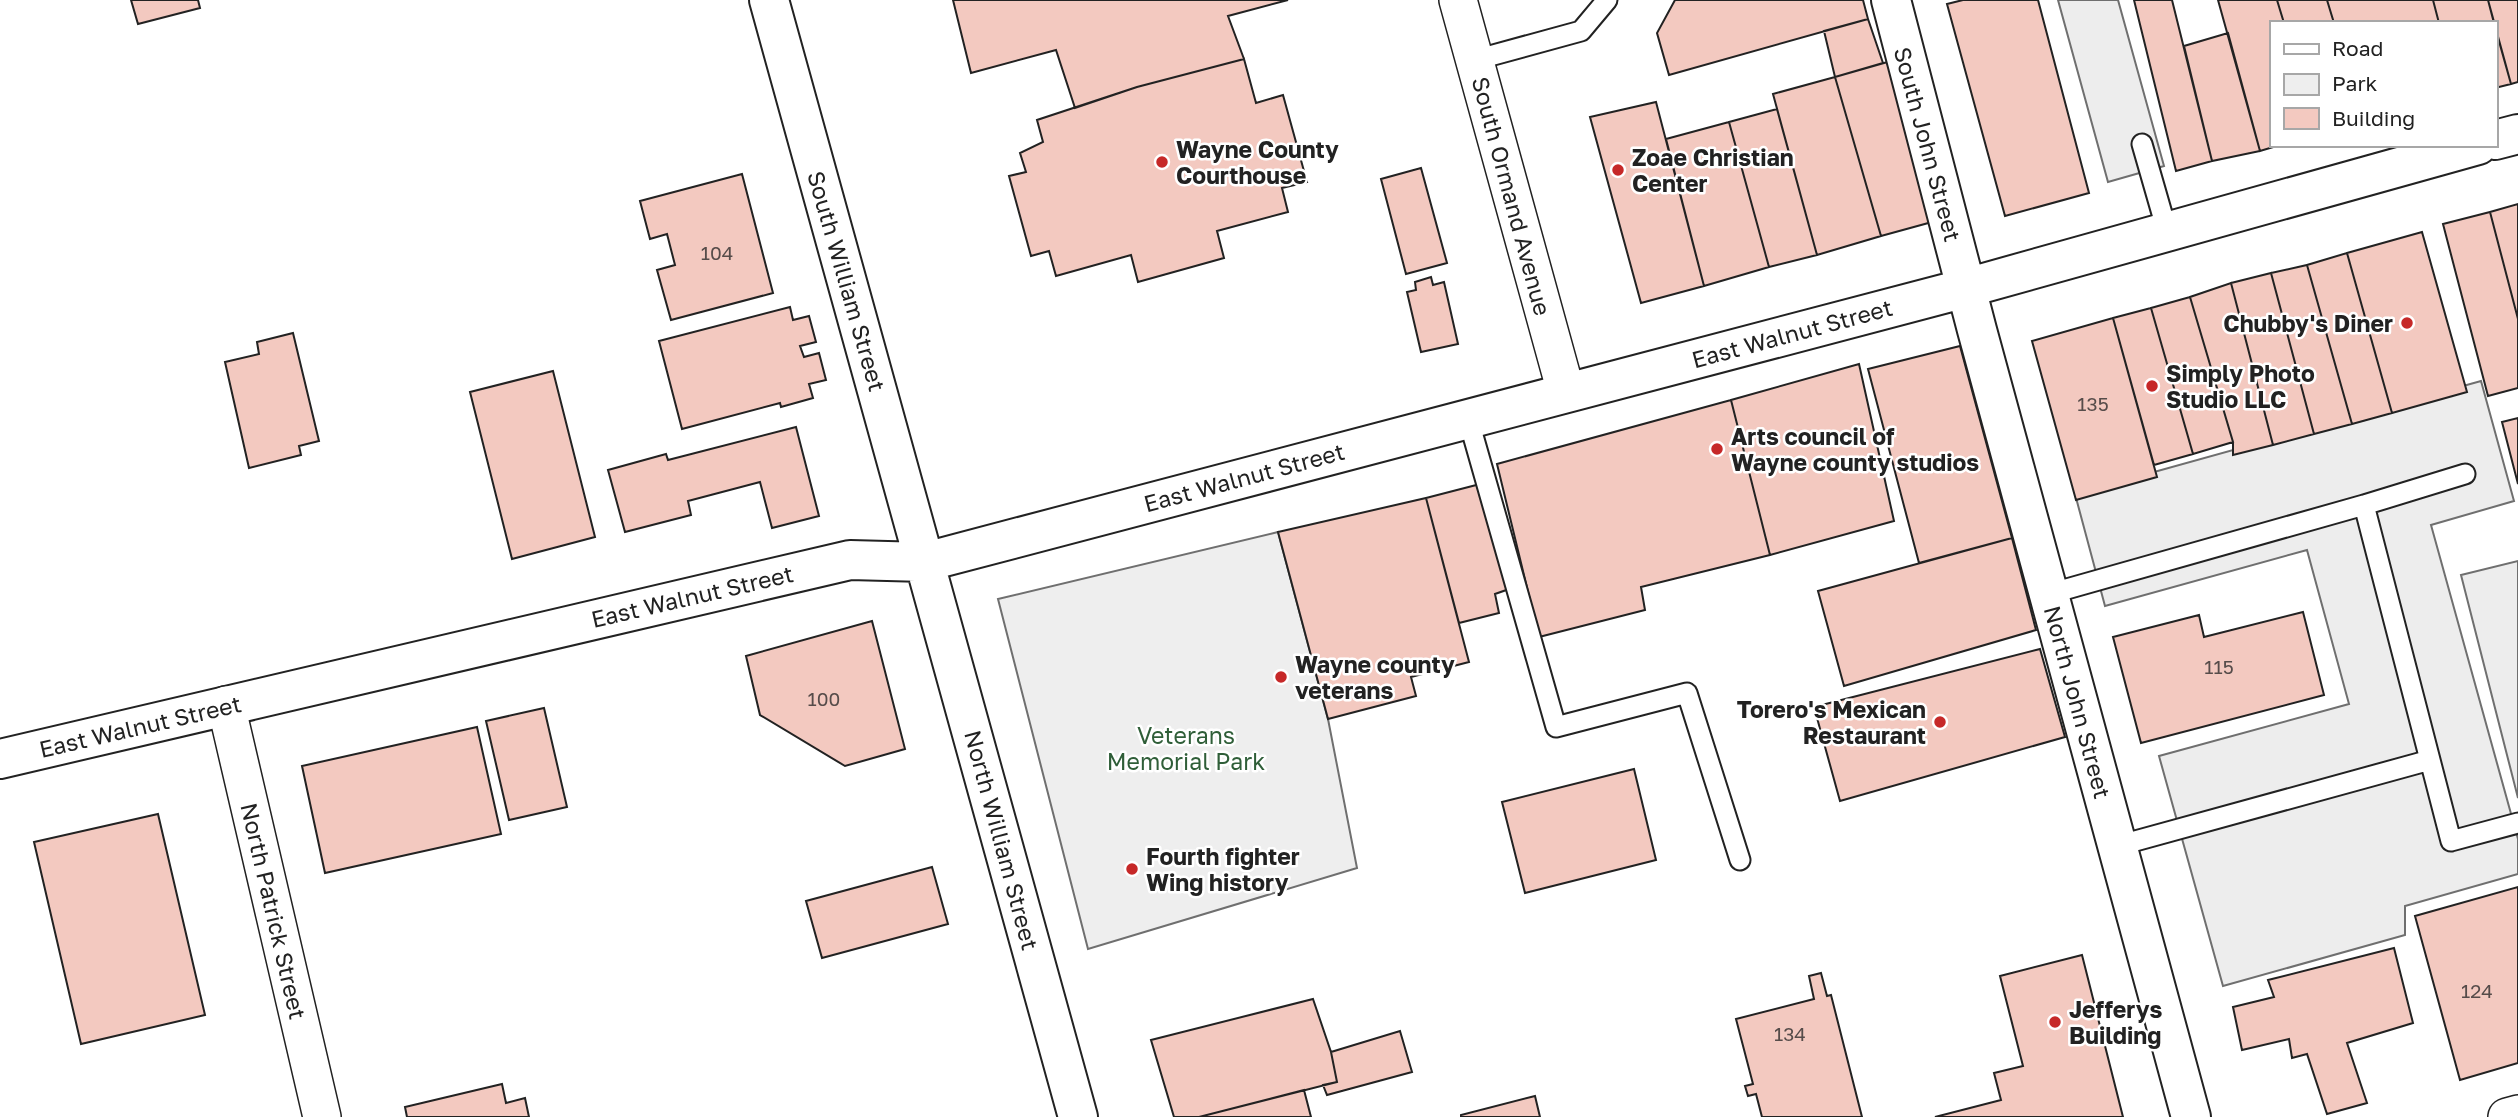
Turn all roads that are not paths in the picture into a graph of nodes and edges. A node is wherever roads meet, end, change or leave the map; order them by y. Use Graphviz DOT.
graph roads {
  1 [pos="769,0"];
  2 [pos="1458,0"];
  3 [pos="1607,0"];
  4 [pos="1891,0"];
  5 [pos="1475,60"];
  6 [pos="2518,134"];
  7 [pos="2497,139"];
  8 [pos="2142,145"];
  9 [pos="2471,147"];
  10 [pos="2167,231"];
  11 [pos="1966,288"];
  12 [pos="1566,392"];
  13 [pos="1468,418"];
  14 [pos="2465,474"];
  15 [pos="2364,505"];
  16 [pos="925,562"];
  17 [pos="2049,594"];
  18 [pos="226,705"];
  19 [pos="0,759"];
  20 [pos="2430,760"];
  21 [pos="2518,823"];
  22 [pos="2117,846"];
  23 [pos="1740,860"];
  24 [pos="2518,1114"];
  25 [pos="322,1117"];
  26 [pos="1078,1117"];
  27 [pos="2191,1117"];
  28 [pos="2507,1117"];
  1 -- 16 [label="street, South William Street"];
  2 -- 5 [label="street, South Ormand Avenue"];
  3 -- 5 [label="lane"];
  4 -- 11 [label="street, South John Street"];
  5 -- 12 [label="street, South Ormand Avenue"];
  6 -- 7 [label="street"];
  8 -- 10 [label="lane"];
  9 -- 10 [label="street, East Walnut Street"];
  10 -- 11 [label="street, East Walnut Street"];
  11 -- 12 [label="street, East Walnut Street"];
  11 -- 17 [label="street, North John Street"];
  12 -- 13 [label="street, East Walnut Street"];
  13 -- 16 [label="street, East Walnut Street"];
  13 -- 23 [label="lane"];
  14 -- 15 [label="lane"];
  15 -- 17 [label="lane"];
  15 -- 20 [label="lane"];
  16 -- 18 [label="street, East Walnut Street"];
  16 -- 26 [label="street, North William Street"];
  17 -- 22 [label="street, North John Street"];
  18 -- 19 [label="street, East Walnut Street"];
  18 -- 25 [label="street, North Patrick Street"];
  20 -- 21 [label="lane"];
  20 -- 22 [label="lane"];
  22 -- 27 [label="street, North John Street"];
  24 -- 28 [label="street"];
}
